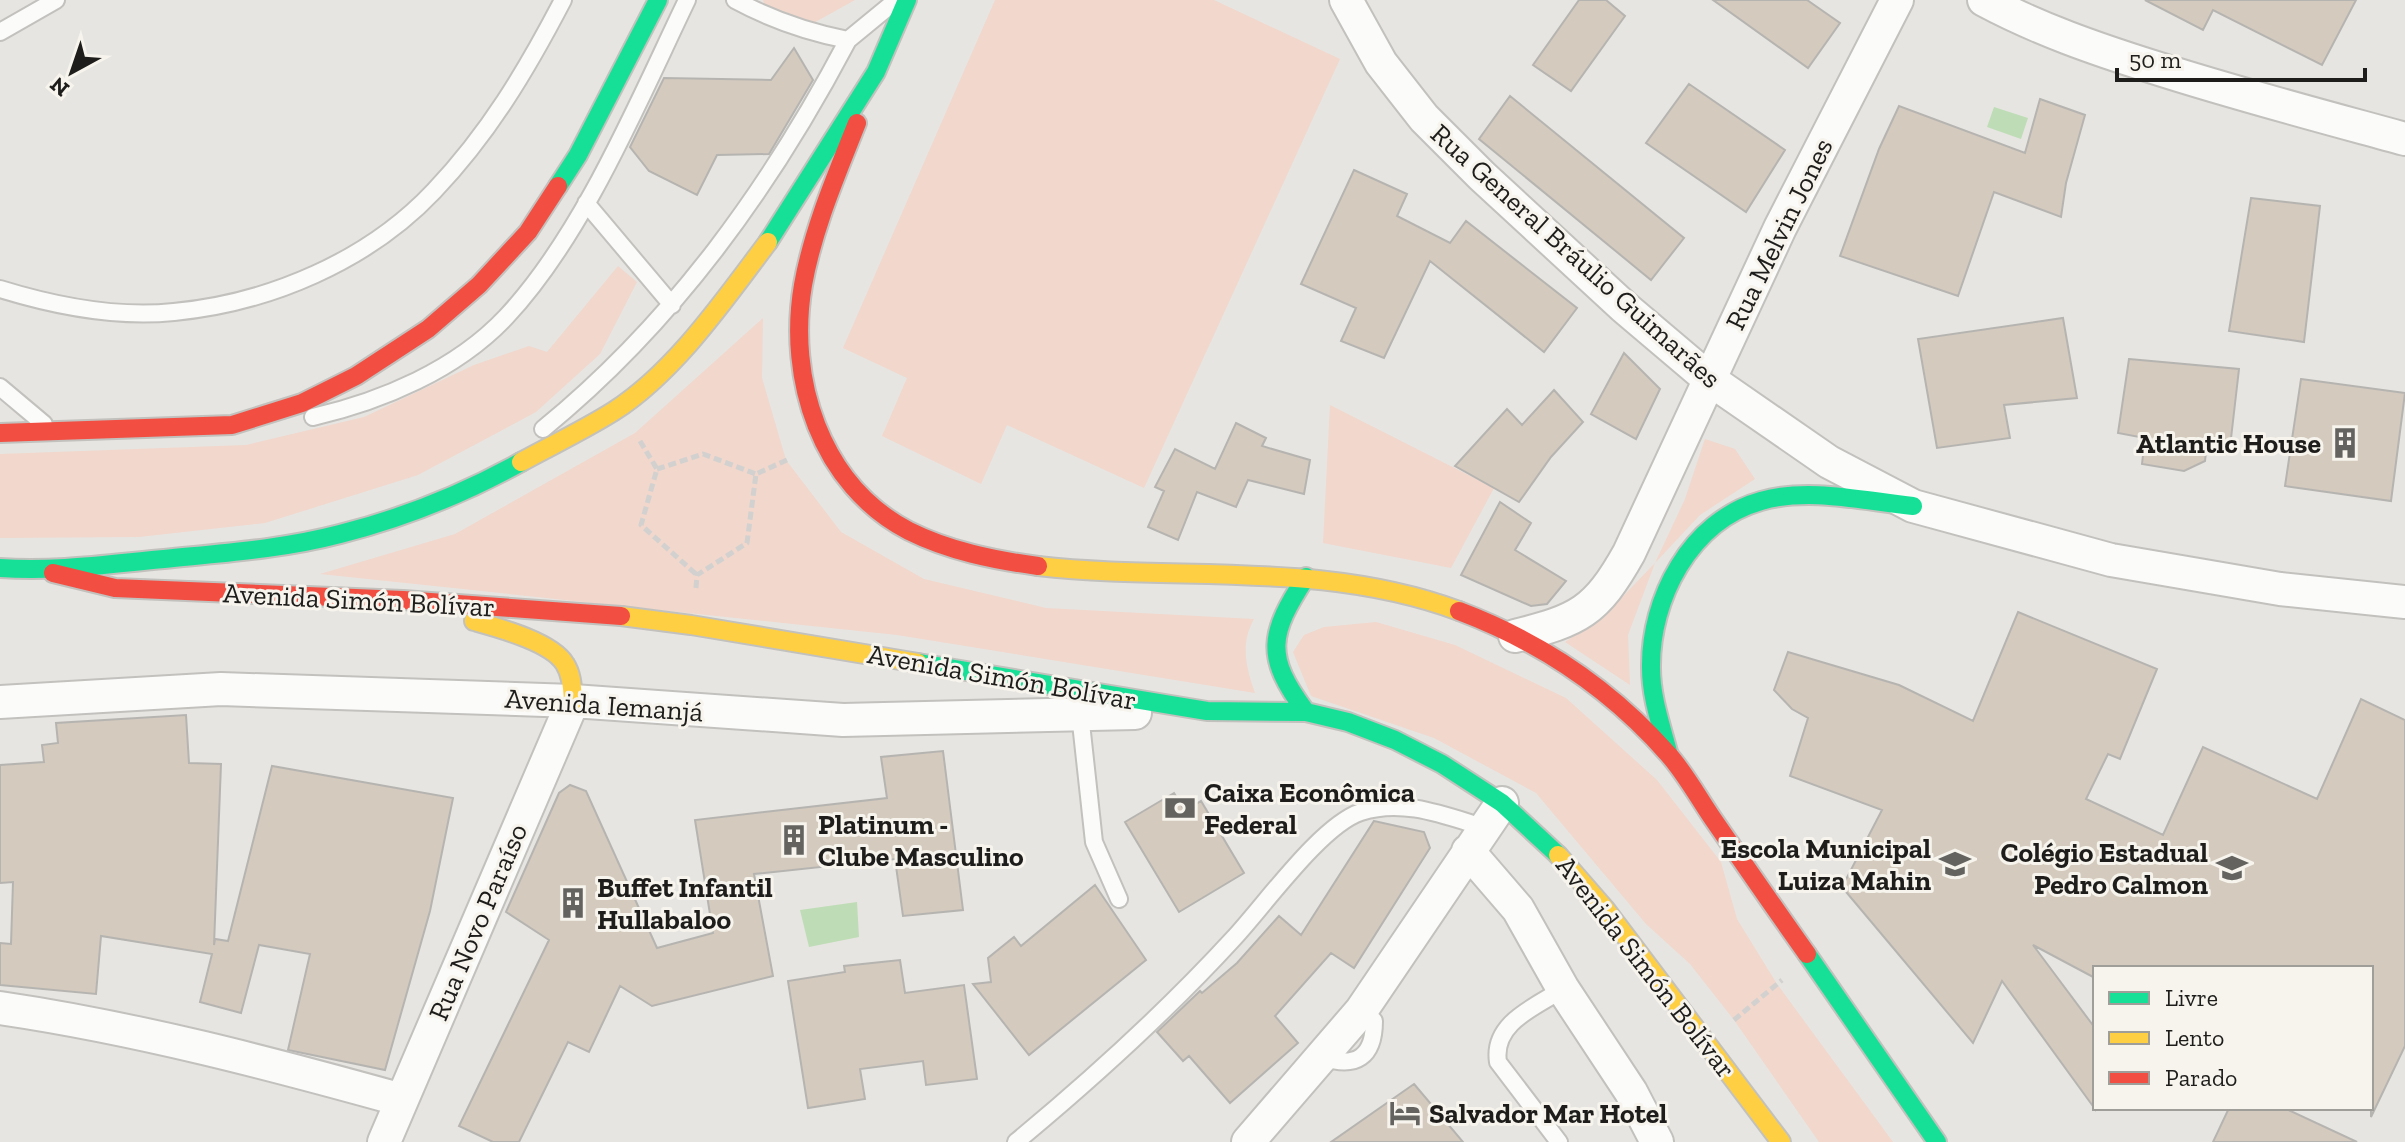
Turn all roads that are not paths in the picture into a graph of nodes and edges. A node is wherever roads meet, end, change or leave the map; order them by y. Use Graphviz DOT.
graph roads {
  1 [pos="56,0"];
  2 [pos="563,0"];
  3 [pos="658,0"];
  4 [pos="687,0"];
  5 [pos="735,0"];
  6 [pos="898,0"];
  7 [pos="907,0"];
  8 [pos="1346,0"];
  9 [pos="1897,0"];
  10 [pos="1984,0"];
  11 [pos="0,32"];
  12 [pos="848,40"];
  13 [pos="876,72"];
  14 [pos="2405,139"];
  15 [pos="586,203"];
  16 [pos="0,289"];
  17 [pos="672,305"];
  18 [pos="1709,379"];
  19 [pos="0,387"];
  20 [pos="232,425"];
  21 [pos="55,432"];
  22 [pos="0,433"];
  23 [pos="476,487"];
  24 [pos="1913,506"];
  25 [pos="0,568"];
  26 [pos="45,571"];
  27 [pos="1306,577"];
  28 [pos="403,600"];
  29 [pos="2405,602"];
  30 [pos="1515,636"];
  31 [pos="573,701"];
  32 [pos="0,702"];
  33 [pos="1207,711"];
  34 [pos="1306,712"];
  35 [pos="1080,714"];
  36 [pos="1669,755"];
  37 [pos="1485,827"];
  38 [pos="1119,899"];
  39 [pos="1563,989"];
  40 [pos="0,1008"];
  41 [pos="402,1100"];
  42 [pos="1912,1103"];
  43 [pos="1906,1129"];
  44 [pos="1777,1140"];
  45 [pos="384,1142"];
  46 [pos="1016,1142"];
  47 [pos="1248,1142"];
  48 [pos="1559,1142"];
  49 [pos="1657,1142"];
  50 [pos="1937,1142"];
  1 -- 11 [label="lane"];
  2 -- 16 [label="lane"];
  3 -- 20 [label="street"];
  4 -- 15 [label="lane"];
  5 -- 12 [label="lane"];
  6 -- 12 [label="lane"];
  7 -- 13 [label="street"];
  8 -- 18 [label="street, Rua General Bráulio Guimarães"];
  9 -- 18 [label="street, Rua Melvin Jones"];
  10 -- 14 [label="street"];
  12 -- 17 [label="lane"];
  13 -- 23 [label="street"];
  13 -- 27 [label="street"];
  15 -- 17 [label="lane"];
  15 -- 20 [label="lane"];
  17 -- 23 [label="lane"];
  18 -- 24 [label="street, Rua General Bráulio Guimarães"];
  18 -- 30 [label="street, Rua Melvin Jones"];
  19 -- 21 [label="lane"];
  20 -- 21 [label="street"];
  21 -- 22 [label="street"];
  23 -- 26 [label="street"];
  24 -- 29 [label="street, Rua General Bráulio Guimarães"];
  24 -- 36 [label="street"];
  25 -- 26 [label="street"];
  26 -- 28 [label="street, Avenida Simón Bolívar"];
  27 -- 30 [label="street"];
  27 -- 34 [label="street"];
  28 -- 31 [label="street"];
  28 -- 33 [label="street, Avenida Simón Bolívar"];
  30 -- 36 [label="street"];
  31 -- 32 [label="street, Avenida Iemanjá"];
  31 -- 35 [label="street, Avenida Iemanjá"];
  31 -- 41 [label="street, Rua Novo Paraíso"];
  33 -- 34 [label="street, Avenida Simón Bolívar"];
  33 -- 35 [label="street, Avenida Iemanjá"];
  34 -- 37 [label="street, Avenida Simón Bolívar"];
  35 -- 38 [label="lane"];
  36 -- 42 [label="street"];
  37 -- 39 [label="street"];
  37 -- 44 [label="street, Avenida Simón Bolívar"];
  37 -- 46 [label="lane"];
  37 -- 47 [label="street"];
  39 -- 48 [label="lane"];
  39 -- 49 [label="street"];
  40 -- 41 [label="street"];
  41 -- 45 [label="street, Rua Novo Paraíso"];
  42 -- 43 [label="street"];
  42 -- 50 [label="street"];
}
